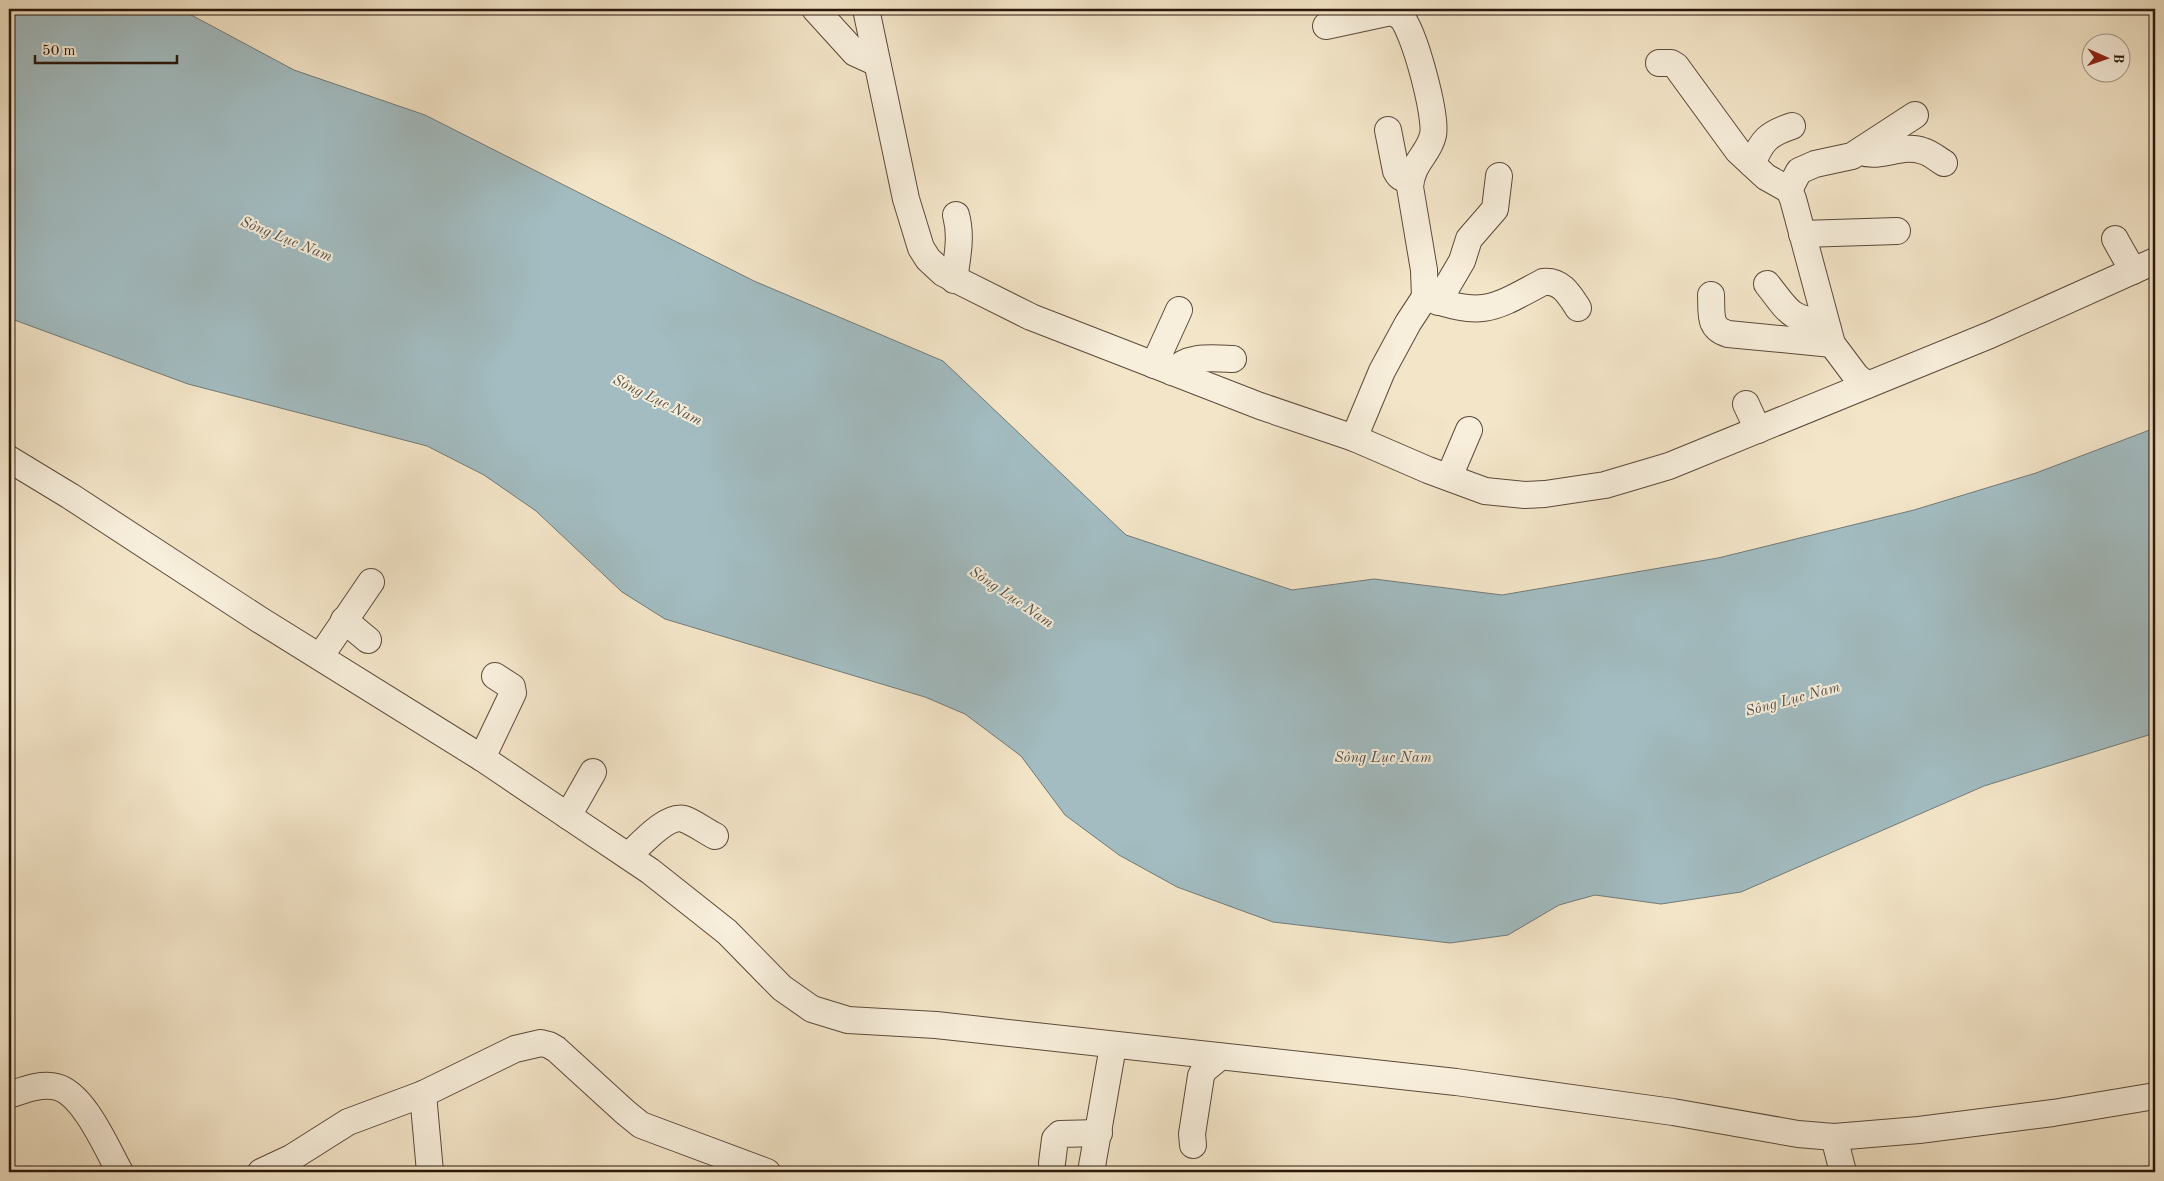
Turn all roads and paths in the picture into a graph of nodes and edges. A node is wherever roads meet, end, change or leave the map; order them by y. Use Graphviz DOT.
graph roads {
  1 [pos="815,9"];
  2 [pos="866,9"];
  3 [pos="1326,26"];
  4 [pos="877,63"];
  5 [pos="1659,63"];
  6 [pos="1915,115"];
  7 [pos="1792,126"];
  8 [pos="1388,130"];
  9 [pos="1861,152"];
  10 [pos="1944,163"];
  11 [pos="1752,164"];
  12 [pos="1499,176"];
  13 [pos="1411,177"];
  14 [pos="1789,190"];
  15 [pos="956,215"];
  16 [pos="1897,231"];
  17 [pos="1802,234"];
  18 [pos="2115,238"];
  19 [pos="2144,266"];
  20 [pos="954,280"];
  21 [pos="1767,284"];
  22 [pos="1711,296"];
  23 [pos="1431,300"];
  24 [pos="1578,308"];
  25 [pos="1179,310"];
  26 [pos="1829,333"];
  27 [pos="1233,359"];
  28 [pos="1163,368"];
  29 [pos="1868,385"];
  30 [pos="1746,404"];
  31 [pos="1469,430"];
  32 [pos="1758,430"];
  33 [pos="1354,438"];
  34 [pos="9,459"];
  35 [pos="1449,477"];
  36 [pos="371,582"];
  37 [pos="344,620"];
  38 [pos="368,640"];
  39 [pos="320,657"];
  40 [pos="495,676"];
  41 [pos="482,758"];
  42 [pos="593,772"];
  43 [pos="568,816"];
  44 [pos="715,836"];
  45 [pos="628,856"];
  46 [pos="1113,1046"];
  47 [pos="1220,1057"];
  48 [pos="424,1094"];
  49 [pos="9,1095"];
  50 [pos="2155,1096"];
  51 [pos="1099,1133"];
  52 [pos="1834,1137"];
  53 [pos="1193,1146"];
  54 [pos="1052,1163"];
  55 [pos="120,1172"];
  56 [pos="261,1172"];
  57 [pos="430,1172"];
  58 [pos="767,1172"];
  59 [pos="1091,1172"];
  60 [pos="1843,1172"];
  1 -- 4 [label="street"];
  2 -- 4 [label="street"];
  3 -- 13 [label="street"];
  4 -- 20 [label="street"];
  5 -- 11 [label="street"];
  6 -- 9 [label="street"];
  7 -- 11 [label="street"];
  8 -- 13 [label="street"];
  9 -- 10 [label="street"];
  9 -- 14 [label="street"];
  11 -- 14 [label="street"];
  12 -- 23 [label="street"];
  13 -- 23 [label="street"];
  14 -- 17 [label="street"];
  15 -- 20 [label="street"];
  16 -- 17 [label="street"];
  17 -- 26 [label="street"];
  18 -- 19 [label="street"];
  19 -- 29 [label="street"];
  20 -- 28 [label="street"];
  21 -- 26 [label="street"];
  22 -- 26 [label="street"];
  23 -- 24 [label="street"];
  23 -- 33 [label="street"];
  25 -- 28 [label="street"];
  26 -- 29 [label="street"];
  27 -- 28 [label="street"];
  28 -- 33 [label="street"];
  29 -- 32 [label="street"];
  30 -- 32 [label="street"];
  31 -- 35 [label="street"];
  32 -- 35 [label="street"];
  33 -- 35 [label="street"];
  34 -- 39 [label="street"];
  36 -- 37 [label="street"];
  37 -- 38 [label="street"];
  37 -- 39 [label="street"];
  39 -- 41 [label="street"];
  40 -- 41 [label="street"];
  41 -- 43 [label="street"];
  42 -- 43 [label="street"];
  43 -- 45 [label="street"];
  44 -- 45 [label="street"];
  45 -- 46 [label="street"];
  46 -- 47 [label="street"];
  46 -- 51 [label="street"];
  47 -- 52 [label="street"];
  47 -- 53 [label="street"];
  48 -- 56 [label="street"];
  48 -- 57 [label="street"];
  48 -- 58 [label="street"];
  49 -- 55 [label="street"];
  50 -- 52 [label="street"];
  51 -- 54 [label="street"];
  51 -- 59 [label="street"];
  52 -- 60 [label="street"];
}
